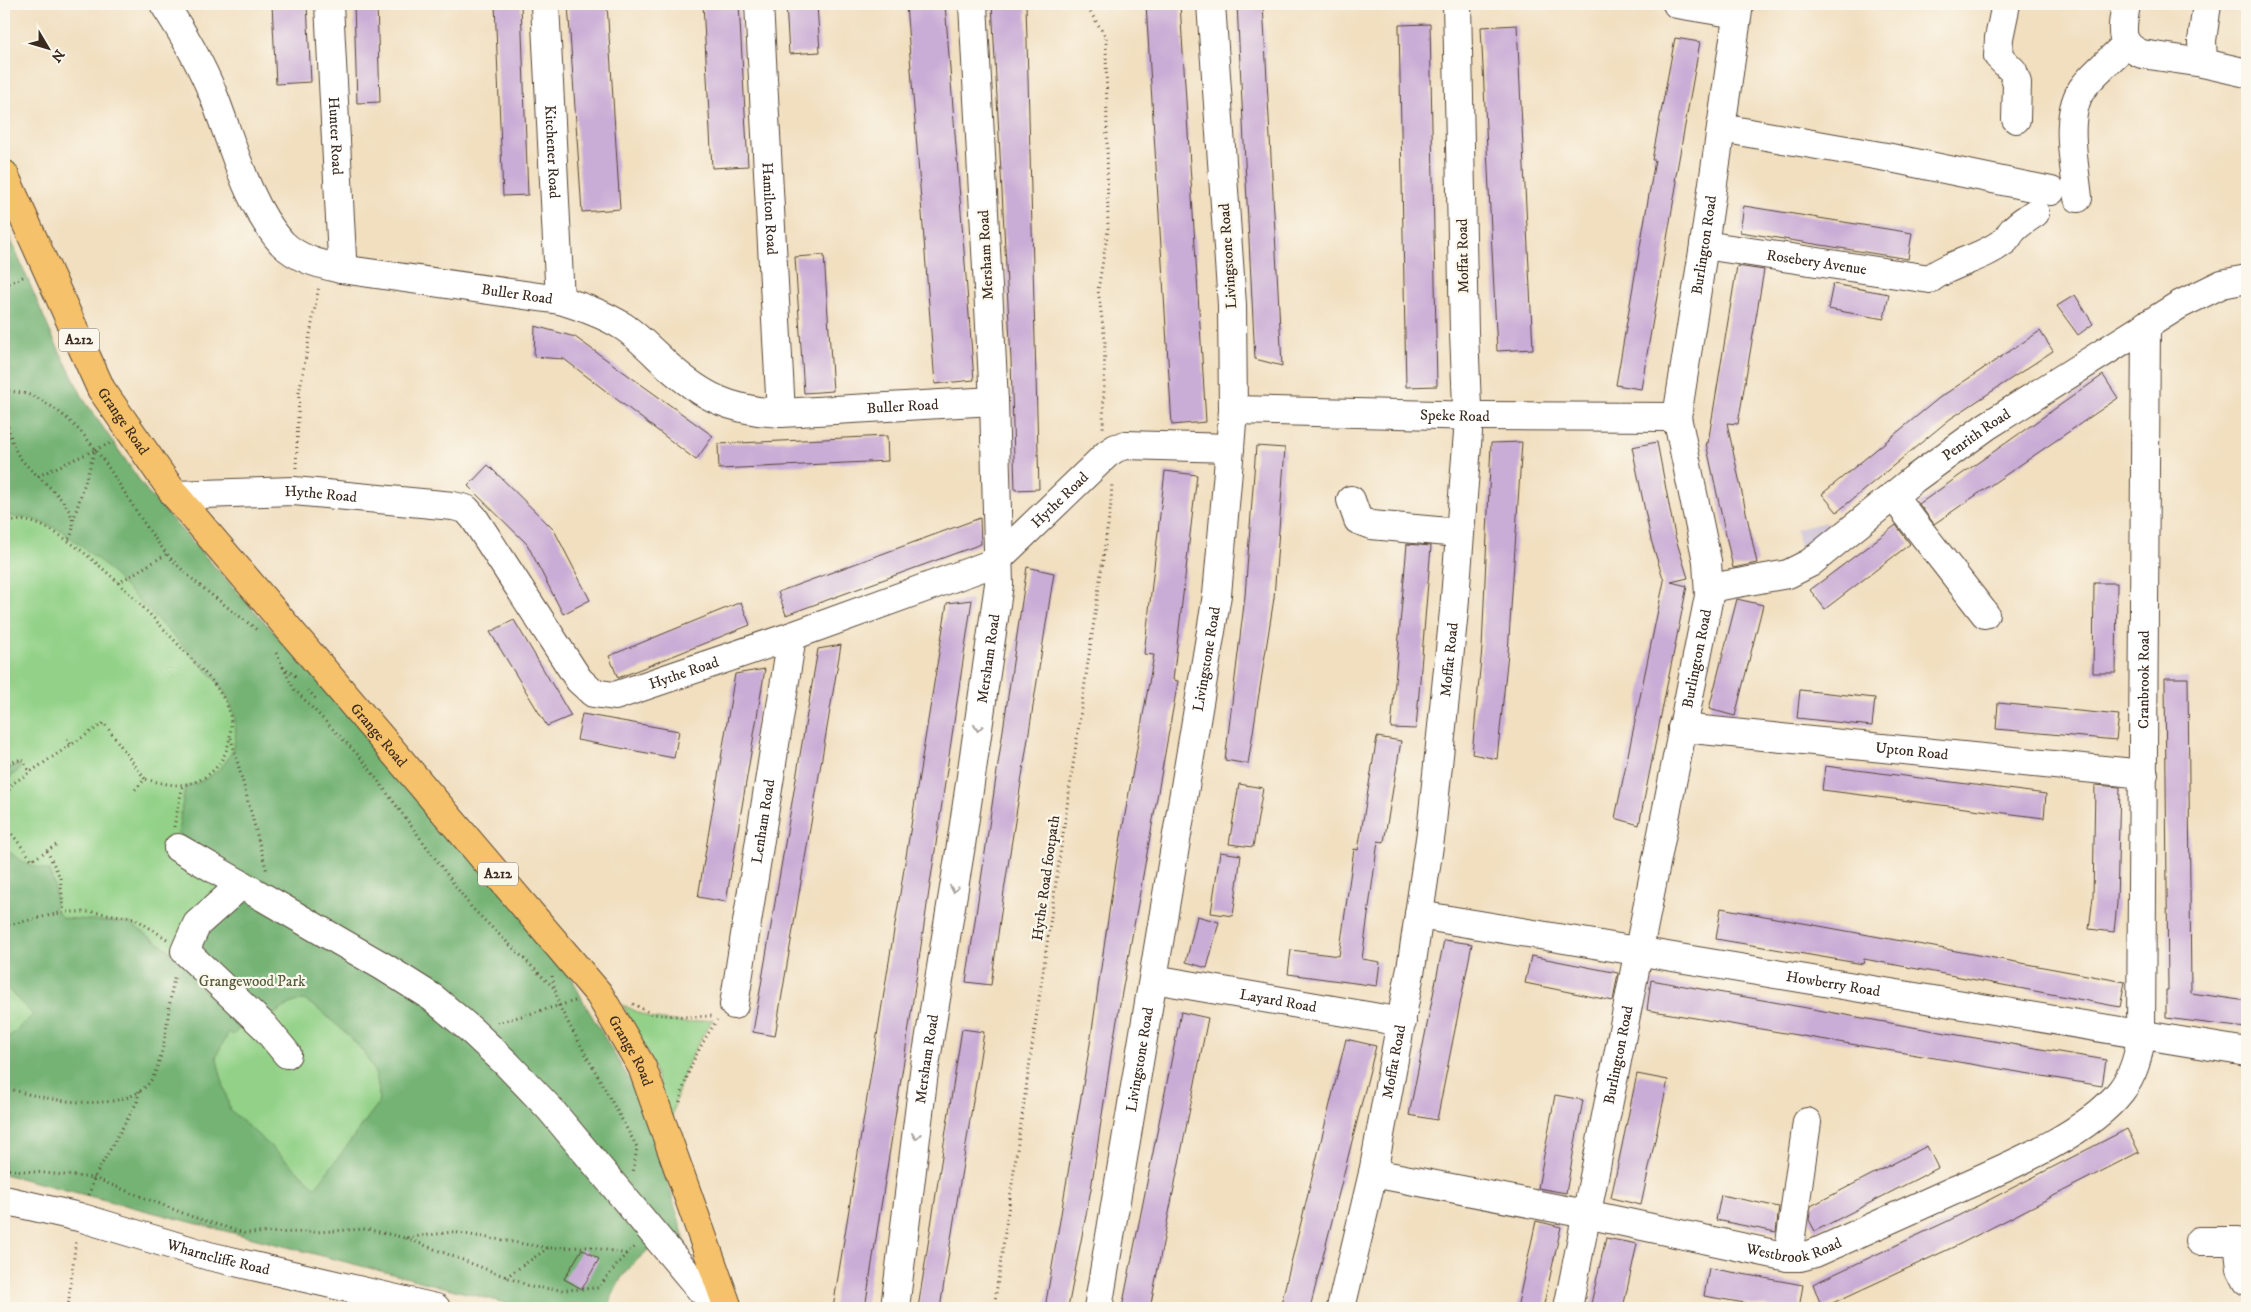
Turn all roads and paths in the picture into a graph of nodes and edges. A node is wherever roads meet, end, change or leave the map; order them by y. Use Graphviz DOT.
graph roads {
  1 [pos="164,4"];
  2 [pos="329,4"];
  3 [pos="544,4"];
  4 [pos="759,4"];
  5 [pos="973,4"];
  6 [pos="1085,4"];
  7 [pos="1211,4"];
  8 [pos="1335,4"];
  9 [pos="1383,4"];
  10 [pos="1457,4"];
  11 [pos="1677,4"];
  12 [pos="2006,4"];
  13 [pos="2126,4"];
  14 [pos="2207,4"];
  15 [pos="1738,9"];
  16 [pos="2126,44"];
  17 [pos="2203,63"];
  18 [pos="2247,74"];
  19 [pos="2016,118"];
  20 [pos="1721,128"];
  21 [pos="4,174"];
  22 [pos="2051,191"];
  23 [pos="2078,198"];
  24 [pos="2035,213"];
  25 [pos="1704,245"];
  26 [pos="332,267"];
  27 [pos="27,275"];
  28 [pos="2247,279"];
  29 [pos="4,286"];
  30 [pos="560,300"];
  31 [pos="2146,324"];
  32 [pos="4,390"];
  33 [pos="994,402"];
  34 [pos="1233,410"];
  35 [pos="4,412"];
  36 [pos="781,413"];
  37 [pos="1467,414"];
  38 [pos="1677,417"];
  39 [pos="1230,448"];
  40 [pos="96,450"];
  41 [pos="1111,451"];
  42 [pos="38,476"];
  43 [pos="294,491"];
  44 [pos="175,495"];
  45 [pos="1893,496"];
  46 [pos="1351,500"];
  47 [pos="73,521"];
  48 [pos="4,525"];
  49 [pos="1459,533"];
  50 [pos="68,540"];
  51 [pos="167,554"];
  52 [pos="999,558"];
  53 [pos="118,583"];
  54 [pos="1710,588"];
  55 [pos="1984,614"];
  56 [pos="792,636"];
  57 [pos="283,666"];
  58 [pos="1682,728"];
  59 [pos="230,738"];
  60 [pos="67,739"];
  61 [pos="71,744"];
  62 [pos="4,765"];
  63 [pos="29,771"];
  64 [pos="2144,774"];
  65 [pos="145,779"];
  66 [pos="183,784"];
  67 [pos="133,792"];
  68 [pos="4,808"];
  69 [pos="4,816"];
  70 [pos="56,846"];
  71 [pos="178,848"];
  72 [pos="47,851"];
  73 [pos="241,885"];
  74 [pos="276,906"];
  75 [pos="64,912"];
  76 [pos="1418,914"];
  77 [pos="4,926"];
  78 [pos="1640,950"];
  79 [pos="186,951"];
  80 [pos="1154,979"];
  81 [pos="555,989"];
  82 [pos="599,994"];
  83 [pos="734,1005"];
  84 [pos="559,1006"];
  85 [pos="1402,1022"];
  86 [pos="471,1030"];
  87 [pos="2141,1035"];
  88 [pos="2247,1052"];
  89 [pos="287,1054"];
  90 [pos="4,1087"];
  91 [pos="140,1091"];
  92 [pos="1807,1122"];
  93 [pos="669,1138"];
  94 [pos="4,1169"];
  95 [pos="1373,1173"];
  96 [pos="94,1178"];
  97 [pos="88,1196"];
  98 [pos="4,1200"];
  99 [pos="628,1201"];
  100 [pos="1586,1214"];
  101 [pos="655,1233"];
  102 [pos="405,1238"];
  103 [pos="2199,1241"];
  104 [pos="548,1248"];
  105 [pos="626,1254"];
  106 [pos="1788,1257"];
  107 [pos="74,1258"];
  108 [pos="506,1277"];
  109 [pos="2247,1281"];
  110 [pos="68,1308"];
  111 [pos="436,1308"];
  112 [pos="723,1308"];
  113 [pos="728,1308"];
  114 [pos="895,1308"];
  115 [pos="994,1308"];
  116 [pos="1098,1308"];
  117 [pos="1341,1308"];
  118 [pos="1568,1308"];
  1 -- 26 [label="street, Buller Road"];
  2 -- 26 [label="street, Hunter Road"];
  3 -- 30 [label="street, Kitchener Road"];
  4 -- 36 [label="street, Hamilton Road"];
  5 -- 33 [label="street, Mersham Road"];
  6 -- 41 [label="path, Hythe Road footpath"];
  7 -- 34 [label="street, Livingstone Road"];
  8 -- 9 [label="path"];
  10 -- 37 [label="street, Moffat Road"];
  11 -- 15 [label="street"];
  12 -- 19 [label="street"];
  13 -- 16 [label="street"];
  14 -- 17 [label="street"];
  15 -- 20 [label="street, Burlington Road"];
  16 -- 17 [label="street"];
  16 -- 23 [label="street"];
  17 -- 18 [label="street"];
  20 -- 22 [label="street"];
  20 -- 25 [label="street, Burlington Road"];
  21 -- 44 [label="main road, Grange Road / A212"];
  24 -- 25 [label="street, Rosebery Avenue"];
  25 -- 38 [label="street, Burlington Road"];
  26 -- 30 [label="street, Buller Road"];
  26 -- 43 [label="path"];
  27 -- 29 [label="path"];
  28 -- 31 [label="street, Penrith Road"];
  30 -- 36 [label="street, Buller Road"];
  31 -- 45 [label="street, Penrith Road"];
  31 -- 64 [label="street, Cranbrook Road"];
  32 -- 40 [label="path"];
  33 -- 36 [label="street, Buller Road"];
  33 -- 52 [label="street, Mersham Road"];
  34 -- 37 [label="street, Speke Road"];
  34 -- 39 [label="street, Livingstone Road"];
  35 -- 42 [label="path"];
  37 -- 38 [label="street, Speke Road"];
  37 -- 49 [label="street, Moffat Road"];
  38 -- 54 [label="street, Burlington Road"];
  39 -- 41 [label="street"];
  39 -- 80 [label="street, Livingstone Road"];
  40 -- 42 [label="path"];
  40 -- 47 [label="path"];
  41 -- 52 [label="street, Hythe Road"];
  41 -- 115 [label="path, Hythe Road footpath"];
  42 -- 47 [label="path"];
  43 -- 44 [label="street, Hythe Road"];
  43 -- 56 [label="street, Hythe Road"];
  44 -- 82 [label="main road, Grange Road / A212"];
  45 -- 54 [label="street, Penrith Road"];
  45 -- 55 [label="street"];
  46 -- 49 [label="street"];
  47 -- 50 [label="path"];
  48 -- 50 [label="path"];
  49 -- 76 [label="street, Moffat Road"];
  50 -- 53 [label="path"];
  51 -- 53 [label="path"];
  52 -- 56 [label="street, Hythe Road"];
  52 -- 114 [label="street, Mersham Road, one-way"];
  53 -- 59 [label="path"];
  54 -- 58 [label="street, Burlington Road"];
  56 -- 83 [label="street, Lenham Road"];
  57 -- 81 [label="path"];
  58 -- 64 [label="street, Upton Road"];
  58 -- 78 [label="street, Burlington Road"];
  59 -- 66 [label="path"];
  59 -- 74 [label="path"];
  60 -- 61 [label="path"];
  61 -- 63 [label="path"];
  61 -- 65 [label="path"];
  62 -- 63 [label="path"];
  63 -- 68 [label="path"];
  64 -- 87 [label="street, Cranbrook Road"];
  65 -- 66 [label="path"];
  65 -- 67 [label="path"];
  66 -- 71 [label="path"];
  69 -- 72 [label="path"];
  70 -- 72 [label="path"];
  71 -- 73 [label="street"];
  72 -- 75 [label="path"];
  73 -- 74 [label="street"];
  73 -- 79 [label="street"];
  74 -- 86 [label="street"];
  75 -- 77 [label="path"];
  75 -- 79 [label="path"];
  76 -- 78 [label="street, Howberry Road"];
  76 -- 85 [label="street, Moffat Road"];
  78 -- 87 [label="street, Howberry Road"];
  78 -- 100 [label="street, Burlington Road"];
  79 -- 89 [label="street"];
  79 -- 91 [label="path"];
  80 -- 85 [label="street, Layard Road"];
  80 -- 116 [label="street, Livingstone Road"];
  82 -- 84 [label="path"];
  82 -- 93 [label="main road, Grange Road / A212"];
  82 -- 93 [label="path"];
  84 -- 86 [label="path"];
  84 -- 99 [label="path"];
  85 -- 95 [label="street, Moffat Road"];
  86 -- 99 [label="street"];
  87 -- 88 [label="street, Howberry Road"];
  87 -- 106 [label="street, Westbrook Road"];
  90 -- 91 [label="path"];
  91 -- 96 [label="path"];
  92 -- 106 [label="street"];
  93 -- 113 [label="main road, Grange Road / A212"];
  94 -- 96 [label="path"];
  95 -- 100 [label="street, Westbrook Road"];
  95 -- 117 [label="street, Moffat Road"];
  96 -- 97 [label="path"];
  96 -- 102 [label="path"];
  98 -- 111 [label="street, Wharncliffe Road"];
  99 -- 101 [label="street"];
  100 -- 106 [label="street, Westbrook Road"];
  100 -- 118 [label="street, Burlington Road"];
  101 -- 105 [label="path"];
  101 -- 112 [label="street"];
  102 -- 104 [label="path"];
  102 -- 108 [label="path"];
  103 -- 109 [label="street"];
  104 -- 105 [label="path"];
  104 -- 108 [label="path"];
  105 -- 108 [label="path"];
  107 -- 110 [label="path"];
}
